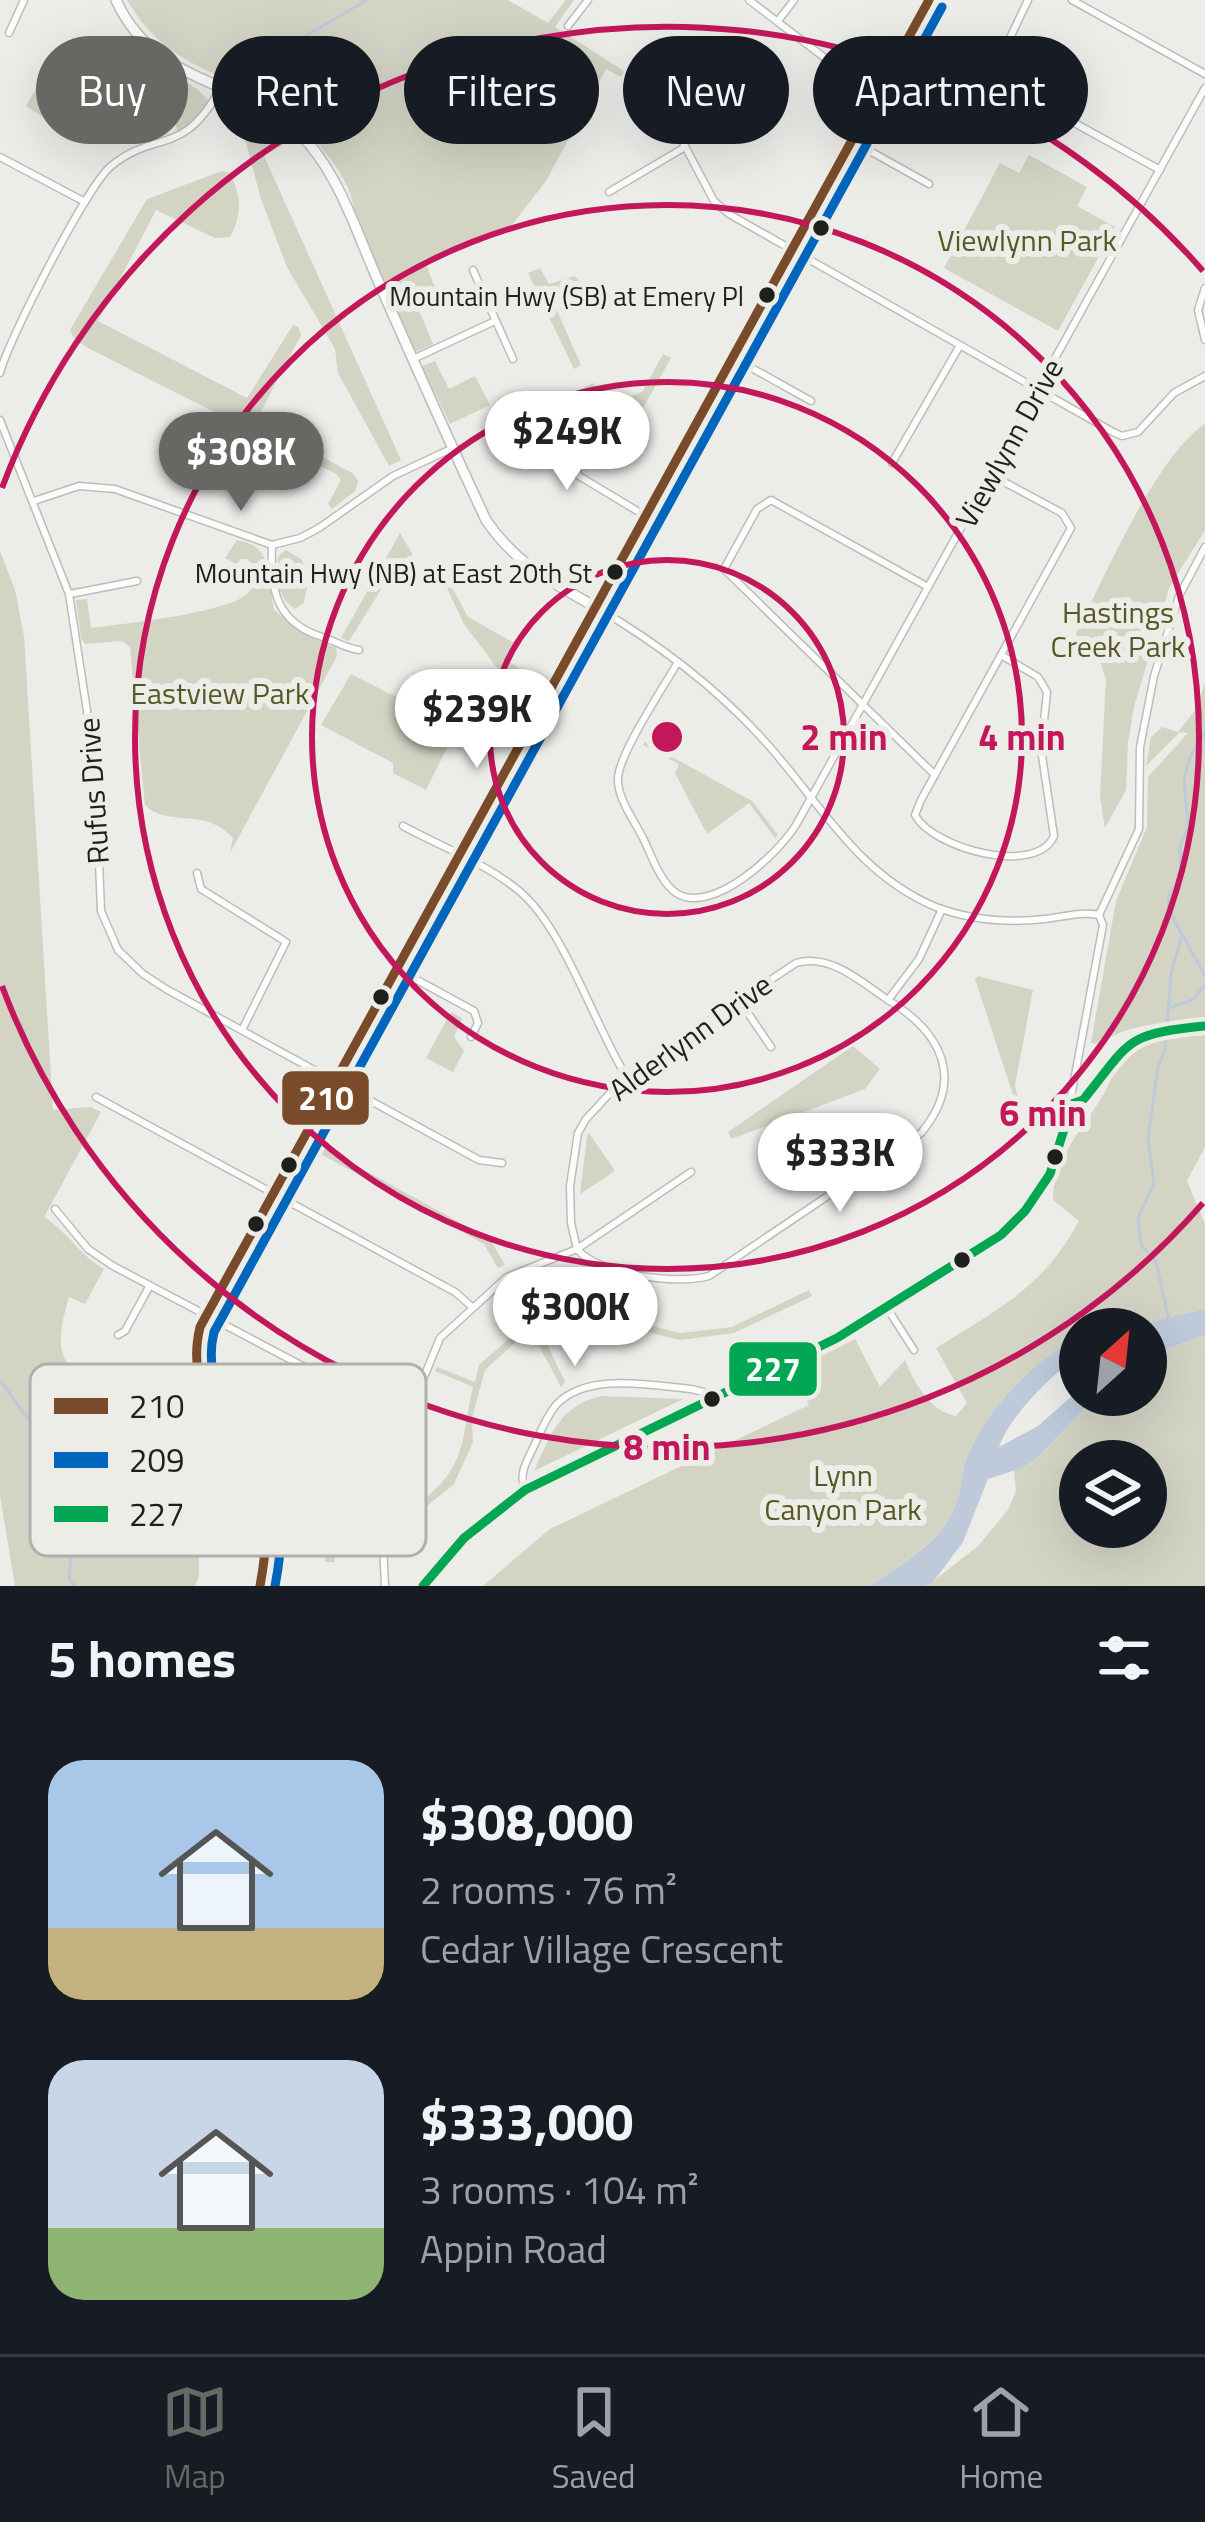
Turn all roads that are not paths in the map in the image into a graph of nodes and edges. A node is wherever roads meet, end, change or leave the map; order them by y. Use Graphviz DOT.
graph roads {
  1 [pos="24,0"];
  2 [pos="116,0"];
  3 [pos="588,0"];
  4 [pos="749,0"];
  5 [pos="794,0"];
  6 [pos="929,0"];
  7 [pos="1028,0"];
  8 [pos="1075,1"];
  9 [pos="778,21"];
  10 [pos="568,26"];
  11 [pos="9,33"];
  12 [pos="909,36"];
  13 [pos="1011,36"];
  14 [pos="813,48"];
  15 [pos="1205,74"];
  16 [pos="212,85"];
  17 [pos="1205,88"];
  18 [pos="212,104"];
  19 [pos="1088,130"];
  20 [pos="309,144"];
  21 [pos="684,144"];
  22 [pos="850,144"];
  23 [pos="857,144"];
  24 [pos="685,147"];
  25 [pos="0,157"];
  26 [pos="1160,170"];
  27 [pos="929,184"];
  28 [pos="608,193"];
  29 [pos="85,202"];
  30 [pos="792,250"];
  31 [pos="473,270"];
  32 [pos="1205,288"];
  33 [pos="495,320"];
  34 [pos="1205,340"];
  35 [pos="960,346"];
  36 [pos="732,357"];
  37 [pos="413,359"];
  38 [pos="513,359"];
  39 [pos="0,373"];
  40 [pos="1205,376"];
  41 [pos="1039,389"];
  42 [pos="811,401"];
  43 [pos="547,417"];
  44 [pos="0,420"];
  45 [pos="452,448"];
  46 [pos="892,463"];
  47 [pos="992,475"];
  48 [pos="34,501"];
  49 [pos="644,515"];
  50 [pos="272,545"];
  51 [pos="1205,547"];
  52 [pos="137,581"];
  53 [pos="928,588"];
  54 [pos="69,594"];
  55 [pos="594,606"];
  56 [pos="359,650"];
  57 [pos="1001,656"];
  58 [pos="678,662"];
  59 [pos="862,706"];
  60 [pos="934,775"];
  61 [pos="811,796"];
  62 [pos="403,826"];
  63 [pos="458,856"];
  64 [pos="197,873"];
  65 [pos="942,909"];
  66 [pos="1099,915"];
  67 [pos="396,968"];
  68 [pos="739,999"];
  69 [pos="888,1000"];
  70 [pos="1205,1026"];
  71 [pos="242,1030"];
  72 [pos="471,1037"];
  73 [pos="771,1047"];
  74 [pos="626,1076"];
  75 [pos="335,1081"];
  76 [pos="96,1097"];
  77 [pos="1072,1104"];
  78 [pos="805,1150"];
  79 [pos="502,1163"];
  80 [pos="691,1172"];
  81 [pos="273,1193"];
  82 [pos="834,1193"];
  83 [pos="56,1209"];
  84 [pos="577,1249"];
  85 [pos="149,1287"];
  86 [pos="472,1307"];
  87 [pos="886,1307"];
  88 [pos="206,1316"];
  89 [pos="118,1335"];
  90 [pos="914,1350"];
  91 [pos="195,1364"];
  92 [pos="297,1364"];
  93 [pos="426,1366"];
  94 [pos="708,1400"];
  95 [pos="525,1490"];
  96 [pos="262,1556"];
  97 [pos="384,1556"];
  98 [pos="260,1586"];
  99 [pos="386,1586"];
  100 [pos="423,1586"];
  1 -- 11 [label="street"];
  2 -- 16 [label="main road"];
  3 -- 10 [label="street"];
  4 -- 9 [label="street"];
  5 -- 9 [label="street"];
  6 -- 12 [label="main road"];
  7 -- 13 [label="street"];
  8 -- 15 [label="street"];
  9 -- 14 [label="street"];
  17 -- 26 [label="street, Viewlynn Drive"];
  18 -- 29 [label="street"];
  19 -- 26 [label="street"];
  20 -- 37 [label="main road"];
  21 -- 24 [label="street"];
  22 -- 30 [label="main road"];
  23 -- 27 [label="street"];
  24 -- 28 [label="street"];
  24 -- 30 [label="street"];
  25 -- 29 [label="street"];
  26 -- 41 [label="street, Viewlynn Drive"];
  29 -- 39 [label="street"];
  30 -- 35 [label="street"];
  30 -- 36 [label="main road"];
  31 -- 33 [label="street"];
  32 -- 34 [label="street"];
  33 -- 37 [label="street"];
  33 -- 38 [label="street"];
  35 -- 41 [label="street"];
  35 -- 46 [label="street"];
  36 -- 42 [label="street"];
  36 -- 49 [label="main road"];
  37 -- 45 [label="main road"];
  40 -- 41 [label="street"];
  41 -- 47 [label="street, Viewlynn Drive"];
  43 -- 49 [label="street"];
  44 -- 48 [label="street, Rufus Drive"];
  45 -- 50 [label="street"];
  45 -- 55 [label="main road"];
  47 -- 53 [label="street, Viewlynn Drive"];
  47 -- 57 [label="street"];
  48 -- 50 [label="street"];
  48 -- 54 [label="street, Rufus Drive"];
  49 -- 55 [label="main road"];
  50 -- 56 [label="street"];
  51 -- 66 [label="street"];
  52 -- 54 [label="street"];
  53 -- 59 [label="street, Viewlynn Drive"];
  53 -- 59 [label="street"];
  54 -- 71 [label="street, Rufus Drive"];
  55 -- 58 [label="street"];
  55 -- 63 [label="main road"];
  57 -- 60 [label="street"];
  57 -- 60 [label="street"];
  58 -- 61 [label="street"];
  58 -- 61 [label="street, Viewlynn Drive"];
  59 -- 60 [label="street"];
  59 -- 61 [label="street, Viewlynn Drive"];
  61 -- 65 [label="street"];
  62 -- 63 [label="street"];
  63 -- 67 [label="main road"];
  63 -- 74 [label="street"];
  64 -- 71 [label="street"];
  65 -- 66 [label="street"];
  65 -- 69 [label="street"];
  66 -- 77 [label="street"];
  67 -- 72 [label="street"];
  67 -- 75 [label="main road"];
  68 -- 69 [label="street, Alderlynn Drive"];
  68 -- 73 [label="street"];
  68 -- 74 [label="street, Alderlynn Drive"];
  69 -- 82 [label="street"];
  70 -- 77 [label="street"];
  71 -- 75 [label="street"];
  74 -- 84 [label="street, Alderlynn Drive"];
  75 -- 79 [label="street"];
  75 -- 81 [label="main road"];
  76 -- 81 [label="street"];
  77 -- 87 [label="street"];
  78 -- 82 [label="street"];
  80 -- 84 [label="street"];
  81 -- 86 [label="street"];
  81 -- 88 [label="main road"];
  82 -- 84 [label="street"];
  83 -- 85 [label="street"];
  84 -- 86 [label="street"];
  85 -- 88 [label="street"];
  85 -- 89 [label="street"];
  86 -- 93 [label="street"];
  87 -- 90 [label="street"];
  87 -- 94 [label="street"];
  88 -- 91 [label="main road"];
  88 -- 92 [label="street"];
  94 -- 95 [label="street"];
  94 -- 95 [label="street"];
  95 -- 100 [label="street"];
  96 -- 98 [label="main road"];
  97 -- 99 [label="street"];
}
